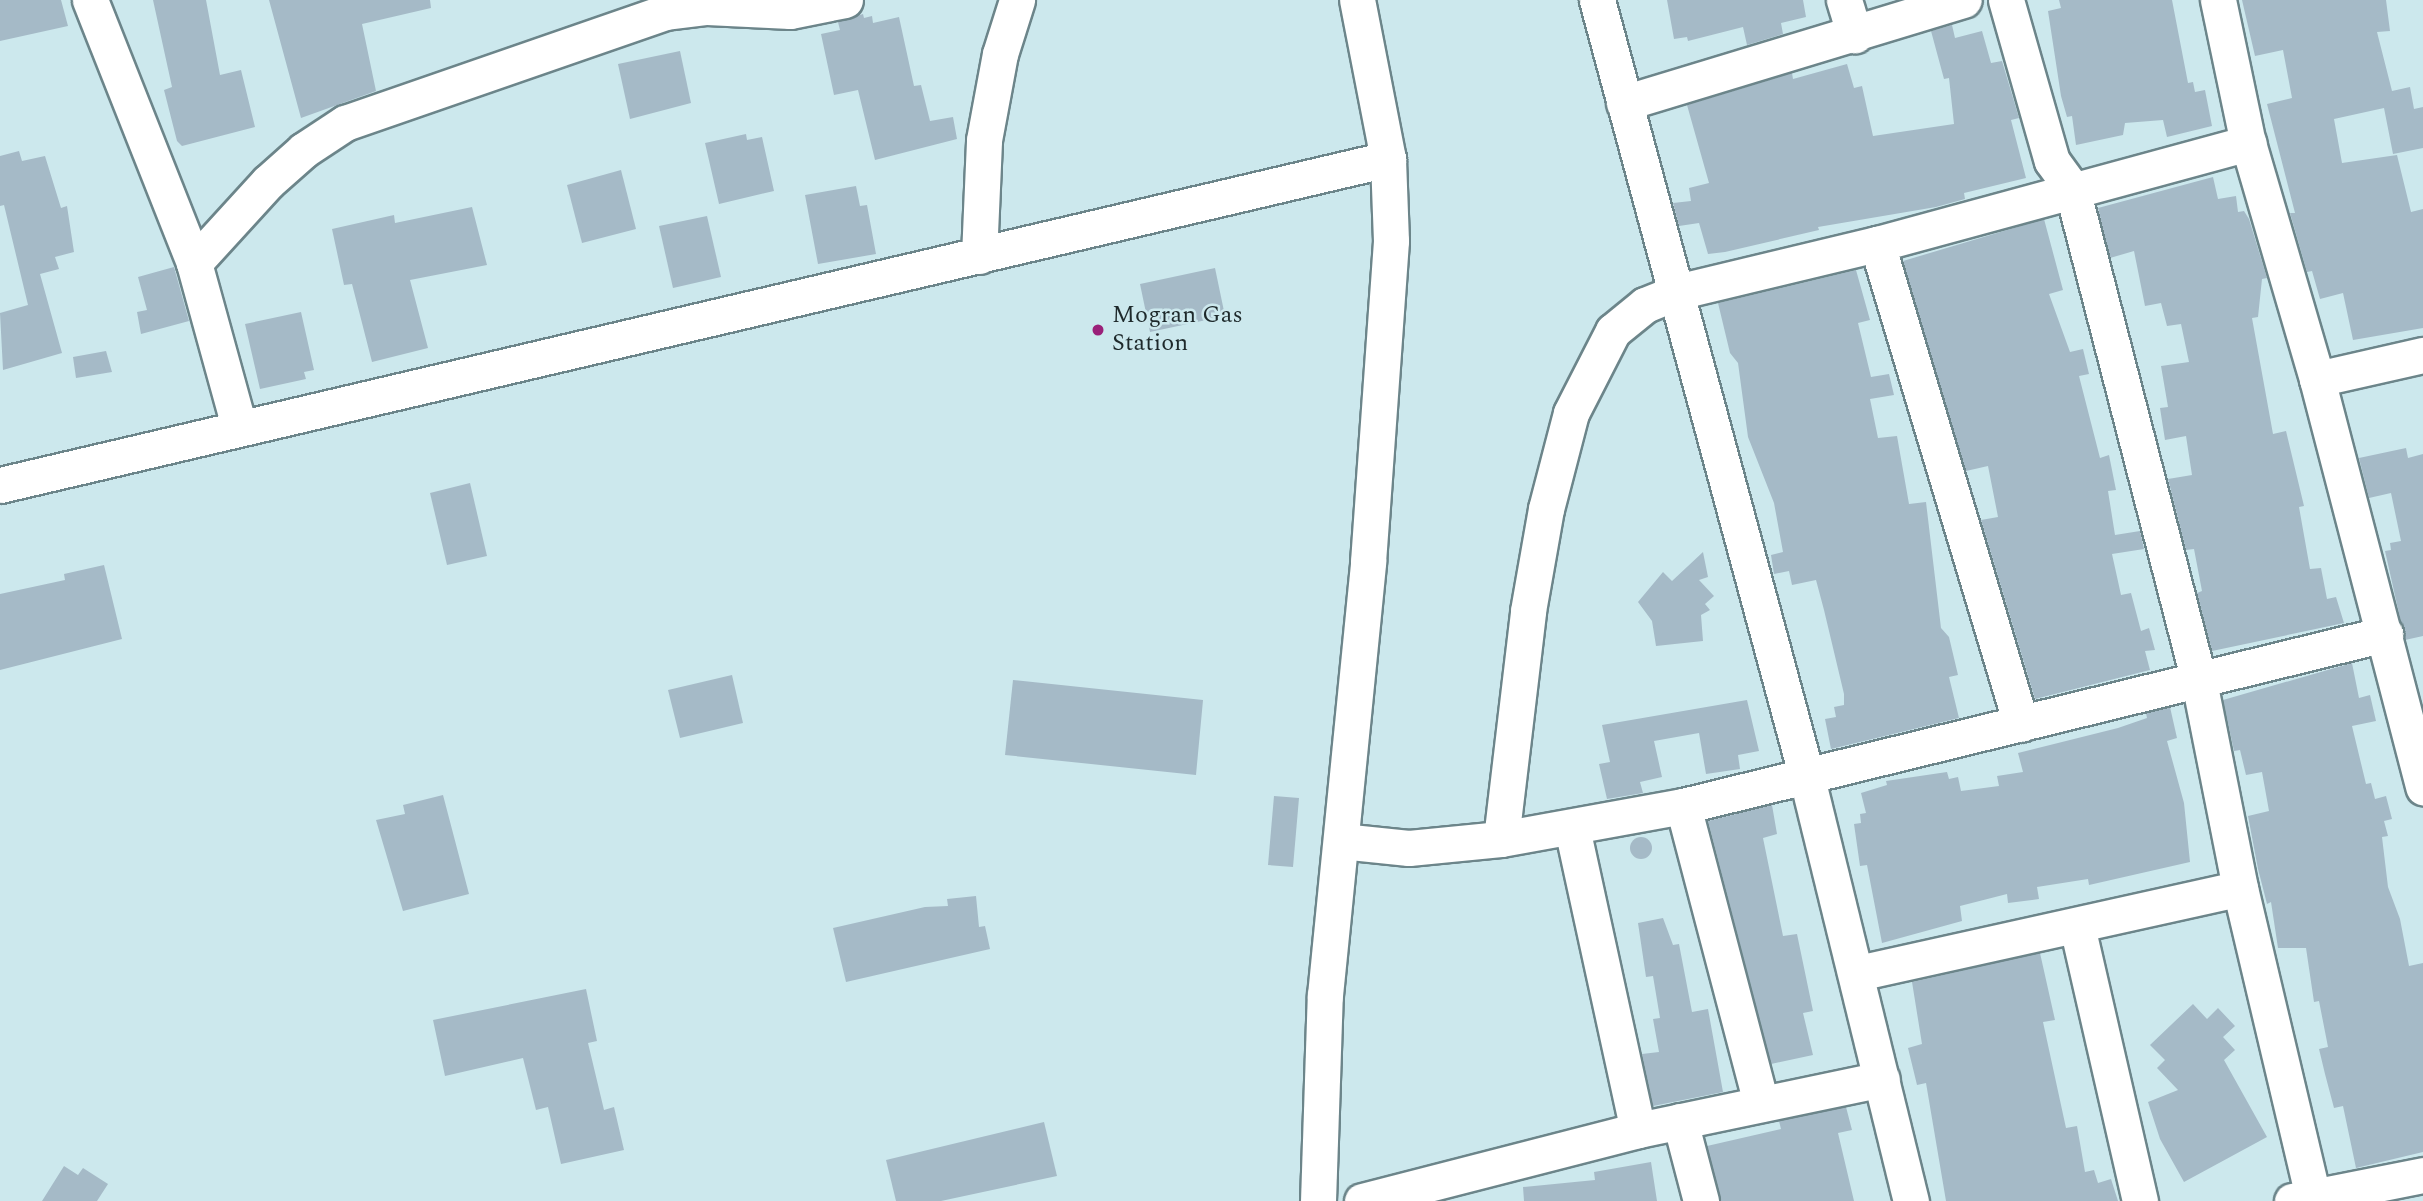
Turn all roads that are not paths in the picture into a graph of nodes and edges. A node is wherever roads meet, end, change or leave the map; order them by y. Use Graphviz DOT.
graph roads {
  1 [pos="90,0"];
  2 [pos="845,0"];
  3 [pos="1017,0"];
  4 [pos="1357,0"];
  5 [pos="1597,0"];
  6 [pos="1844,0"];
  7 [pos="1964,0"];
  8 [pos="2006,0"];
  9 [pos="2218,0"];
  10 [pos="706,3"];
  11 [pos="1855,35"];
  12 [pos="1624,103"];
  13 [pos="2248,143"];
  14 [pos="1388,159"];
  15 [pos="2073,189"];
  16 [pos="1877,244"];
  17 [pos="979,256"];
  18 [pos="194,264"];
  19 [pos="1677,292"];
  20 [pos="2423,355"];
  21 [pos="2317,379"];
  22 [pos="240,426"];
  23 [pos="0,485"];
  24 [pos="2385,634"];
  25 [pos="2199,681"];
  26 [pos="2021,724"];
  27 [pos="1806,774"];
  28 [pos="2423,787"];
  29 [pos="1683,806"];
  30 [pos="1572,828"];
  31 [pos="1501,839"];
  32 [pos="1341,841"];
  33 [pos="2240,888"];
  34 [pos="2077,926"];
  35 [pos="1857,973"];
  36 [pos="1881,1079"];
  37 [pos="1761,1104"];
  38 [pos="1680,1121"];
  39 [pos="1638,1130"];
  40 [pos="2423,1175"];
  41 [pos="2303,1198"];
  42 [pos="1318,1201"];
  43 [pos="1362,1201"];
  44 [pos="1701,1201"];
  45 [pos="1912,1201"];
  46 [pos="2140,1201"];
  1 -- 18 [label="street"];
  2 -- 10 [label="street"];
  3 -- 17 [label="street"];
  4 -- 14 [label="street"];
  5 -- 12 [label="street"];
  6 -- 11 [label="street"];
  7 -- 11 [label="street"];
  8 -- 15 [label="street"];
  9 -- 13 [label="street"];
  10 -- 18 [label="street"];
  11 -- 12 [label="street"];
  12 -- 19 [label="street"];
  13 -- 15 [label="street"];
  13 -- 21 [label="street"];
  14 -- 17 [label="street"];
  14 -- 32 [label="street"];
  15 -- 16 [label="street"];
  15 -- 25 [label="street"];
  16 -- 19 [label="street"];
  16 -- 26 [label="street"];
  17 -- 22 [label="street"];
  18 -- 22 [label="street"];
  19 -- 27 [label="street"];
  19 -- 31 [label="street"];
  20 -- 21 [label="street"];
  21 -- 24 [label="street"];
  22 -- 23 [label="street"];
  24 -- 25 [label="street"];
  24 -- 28 [label="street"];
  25 -- 26 [label="street"];
  25 -- 33 [label="street"];
  26 -- 27 [label="street"];
  27 -- 29 [label="street"];
  27 -- 35 [label="street"];
  29 -- 30 [label="street"];
  29 -- 37 [label="street"];
  30 -- 31 [label="street"];
  30 -- 39 [label="street"];
  31 -- 32 [label="street"];
  32 -- 42 [label="street"];
  33 -- 34 [label="street"];
  33 -- 41 [label="street"];
  34 -- 35 [label="street"];
  34 -- 46 [label="street"];
  35 -- 36 [label="street"];
  36 -- 37 [label="street"];
  36 -- 45 [label="street"];
  37 -- 38 [label="street"];
  38 -- 39 [label="street"];
  38 -- 44 [label="street"];
  39 -- 43 [label="street"];
  40 -- 41 [label="street"];
}
